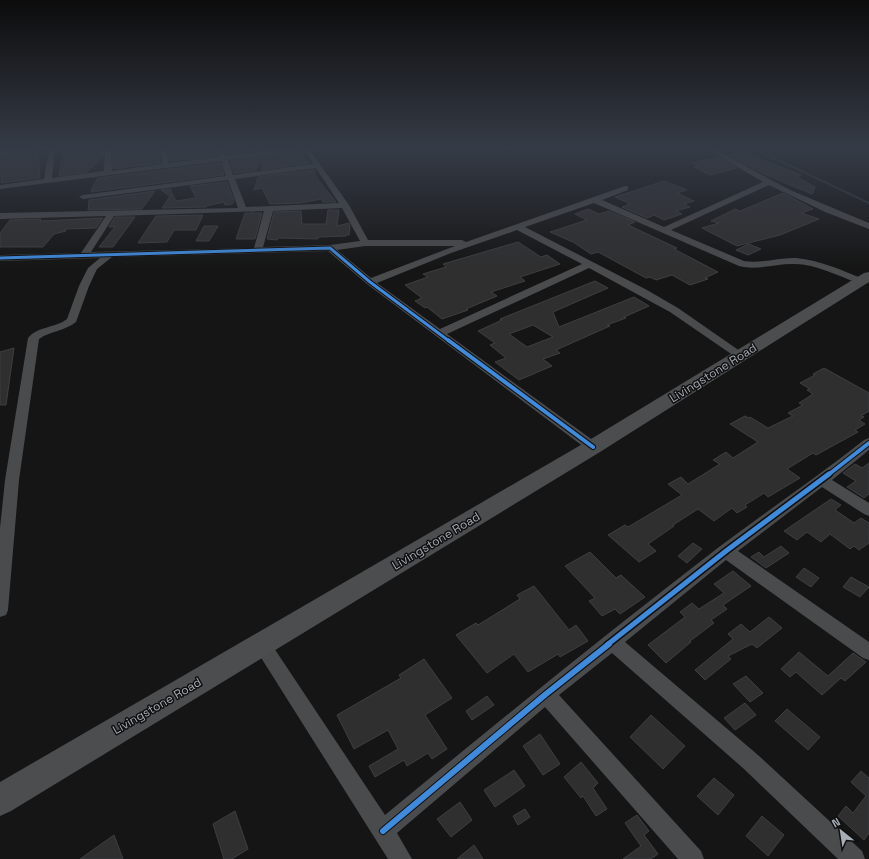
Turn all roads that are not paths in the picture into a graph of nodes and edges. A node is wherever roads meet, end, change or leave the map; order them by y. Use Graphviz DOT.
graph roads {
  1 [pos="84,189"];
  2 [pos="235,189"];
  3 [pos="334,189"];
  4 [pos="622,189"];
  5 [pos="755,189"];
  6 [pos="782,189"];
  7 [pos="595,200"];
  8 [pos="345,205"];
  9 [pos="269,209"];
  10 [pos="243,210"];
  11 [pos="79,214"];
  12 [pos="111,214"];
  13 [pos="0,216"];
  14 [pos="869,226"];
  15 [pos="518,227"];
  16 [pos="664,230"];
  17 [pos="366,243"];
  18 [pos="471,243"];
  19 [pos="330,248"];
  20 [pos="258,250"];
  21 [pos="109,255"];
  22 [pos="84,256"];
  23 [pos="0,258"];
  24 [pos="589,264"];
  25 [pos="865,278"];
  26 [pos="370,282"];
  27 [pos="440,333"];
  28 [pos="741,356"];
  29 [pos="869,443"];
  30 [pos="593,447"];
  31 [pos="822,480"];
  32 [pos="6,493"];
  33 [pos="869,510"];
  34 [pos="726,551"];
  35 [pos="0,610"];
  36 [pos="612,642"];
  37 [pos="262,645"];
  38 [pos="869,652"];
  39 [pos="546,694"];
  40 [pos="0,800"];
  41 [pos="383,831"];
  42 [pos="401,859"];
  43 [pos="693,859"];
  44 [pos="854,859"];
  1 -- 11 [label="street"];
  2 -- 10 [label="street"];
  3 -- 8 [label="street"];
  4 -- 7 [label="street"];
  5 -- 16 [label="street"];
  6 -- 14 [label="street"];
  7 -- 15 [label="street"];
  7 -- 16 [label="street"];
  8 -- 9 [label="street"];
  8 -- 17 [label="street"];
  9 -- 10 [label="street"];
  9 -- 20 [label="street"];
  10 -- 12 [label="street"];
  11 -- 12 [label="street"];
  11 -- 13 [label="street"];
  12 -- 22 [label="street"];
  15 -- 18 [label="street"];
  15 -- 24 [label="street"];
  16 -- 25 [label="street"];
  17 -- 18 [label="street"];
  17 -- 19 [label="street"];
  18 -- 26 [label="street"];
  19 -- 20 [label="street"];
  19 -- 26 [label="street"];
  20 -- 21 [label="street"];
  21 -- 22 [label="street"];
  21 -- 32 [label="street"];
  22 -- 23 [label="street"];
  24 -- 27 [label="street"];
  24 -- 28 [label="street"];
  25 -- 28 [label="highway, Livingstone Road"];
  26 -- 27 [label="street"];
  27 -- 30 [label="street"];
  28 -- 30 [label="highway, Livingstone Road"];
  29 -- 31 [label="street"];
  30 -- 37 [label="highway, Livingstone Road"];
  31 -- 33 [label="street"];
  31 -- 34 [label="street"];
  32 -- 35 [label="street"];
  34 -- 36 [label="street"];
  34 -- 38 [label="street"];
  36 -- 39 [label="street"];
  36 -- 44 [label="street"];
  37 -- 40 [label="highway, Livingstone Road"];
  37 -- 41 [label="street"];
  39 -- 41 [label="street"];
  39 -- 43 [label="street"];
  41 -- 42 [label="street"];
}
